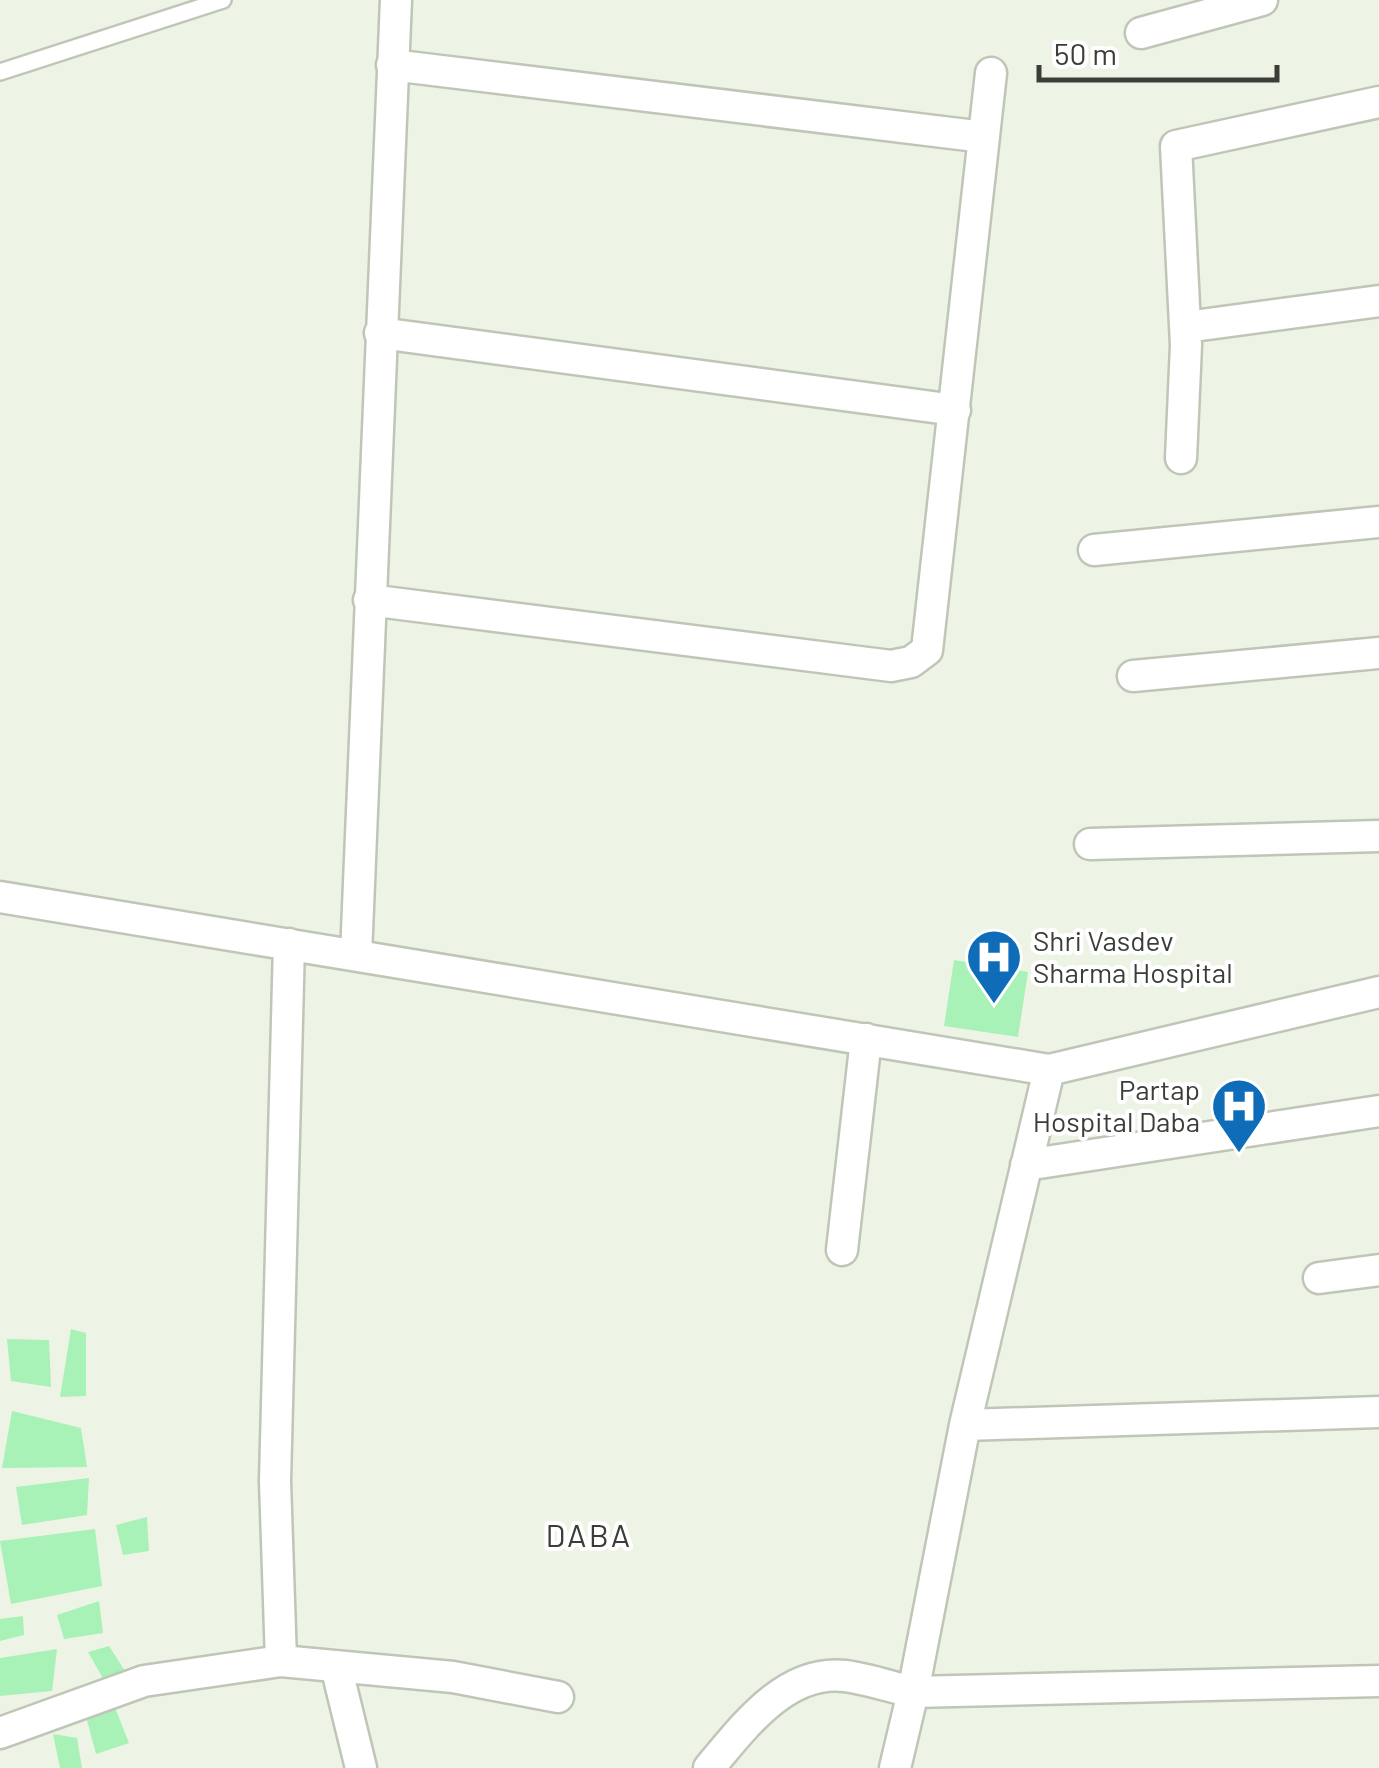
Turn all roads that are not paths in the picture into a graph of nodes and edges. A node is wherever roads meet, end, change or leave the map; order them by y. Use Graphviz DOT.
graph roads {
  1 [pos="223,0"];
  2 [pos="396,0"];
  3 [pos="1262,0"];
  4 [pos="1140,33"];
  5 [pos="392,64"];
  6 [pos="0,72"];
  7 [pos="991,73"];
  8 [pos="1379,102"];
  9 [pos="984,138"];
  10 [pos="1379,300"];
  11 [pos="1186,327"];
  12 [pos="380,334"];
  13 [pos="956,410"];
  14 [pos="1181,458"];
  15 [pos="1379,522"];
  16 [pos="1094,550"];
  17 [pos="369,600"];
  18 [pos="1379,653"];
  19 [pos="1133,676"];
  20 [pos="1379,836"];
  21 [pos="1090,844"];
  22 [pos="0,897"];
  23 [pos="289,944"];
  24 [pos="356,956"];
  25 [pos="1379,992"];
  26 [pos="866,1039"];
  27 [pos="1049,1070"];
  28 [pos="1379,1111"];
  29 [pos="1026,1165"];
  30 [pos="842,1250"];
  31 [pos="1379,1270"];
  32 [pos="1319,1278"];
  33 [pos="1379,1412"];
  34 [pos="965,1425"];
  35 [pos="281,1661"];
  36 [pos="336,1666"];
  37 [pos="1379,1681"];
  38 [pos="913,1692"];
  39 [pos="558,1696"];
  40 [pos="0,1732"];
  41 [pos="361,1768"];
  42 [pos="709,1768"];
  43 [pos="895,1768"];
  1 -- 6 [label="lane"];
  2 -- 5 [label="street"];
  3 -- 4 [label="street"];
  5 -- 9 [label="street"];
  5 -- 12 [label="street"];
  7 -- 9 [label="street"];
  8 -- 11 [label="street"];
  9 -- 13 [label="street"];
  10 -- 11 [label="street"];
  11 -- 14 [label="street"];
  12 -- 13 [label="street"];
  12 -- 17 [label="street"];
  13 -- 17 [label="street"];
  15 -- 16 [label="street"];
  17 -- 24 [label="street"];
  18 -- 19 [label="street"];
  20 -- 21 [label="street"];
  22 -- 23 [label="street"];
  23 -- 24 [label="street"];
  23 -- 35 [label="street"];
  24 -- 26 [label="street"];
  25 -- 27 [label="street"];
  26 -- 27 [label="street"];
  26 -- 30 [label="street"];
  27 -- 29 [label="street"];
  28 -- 29 [label="street"];
  29 -- 34 [label="street"];
  31 -- 32 [label="street"];
  33 -- 34 [label="street"];
  34 -- 38 [label="street"];
  35 -- 36 [label="street"];
  35 -- 40 [label="street"];
  36 -- 39 [label="street"];
  36 -- 41 [label="street"];
  37 -- 38 [label="street"];
  38 -- 42 [label="street"];
  38 -- 43 [label="street"];
}
